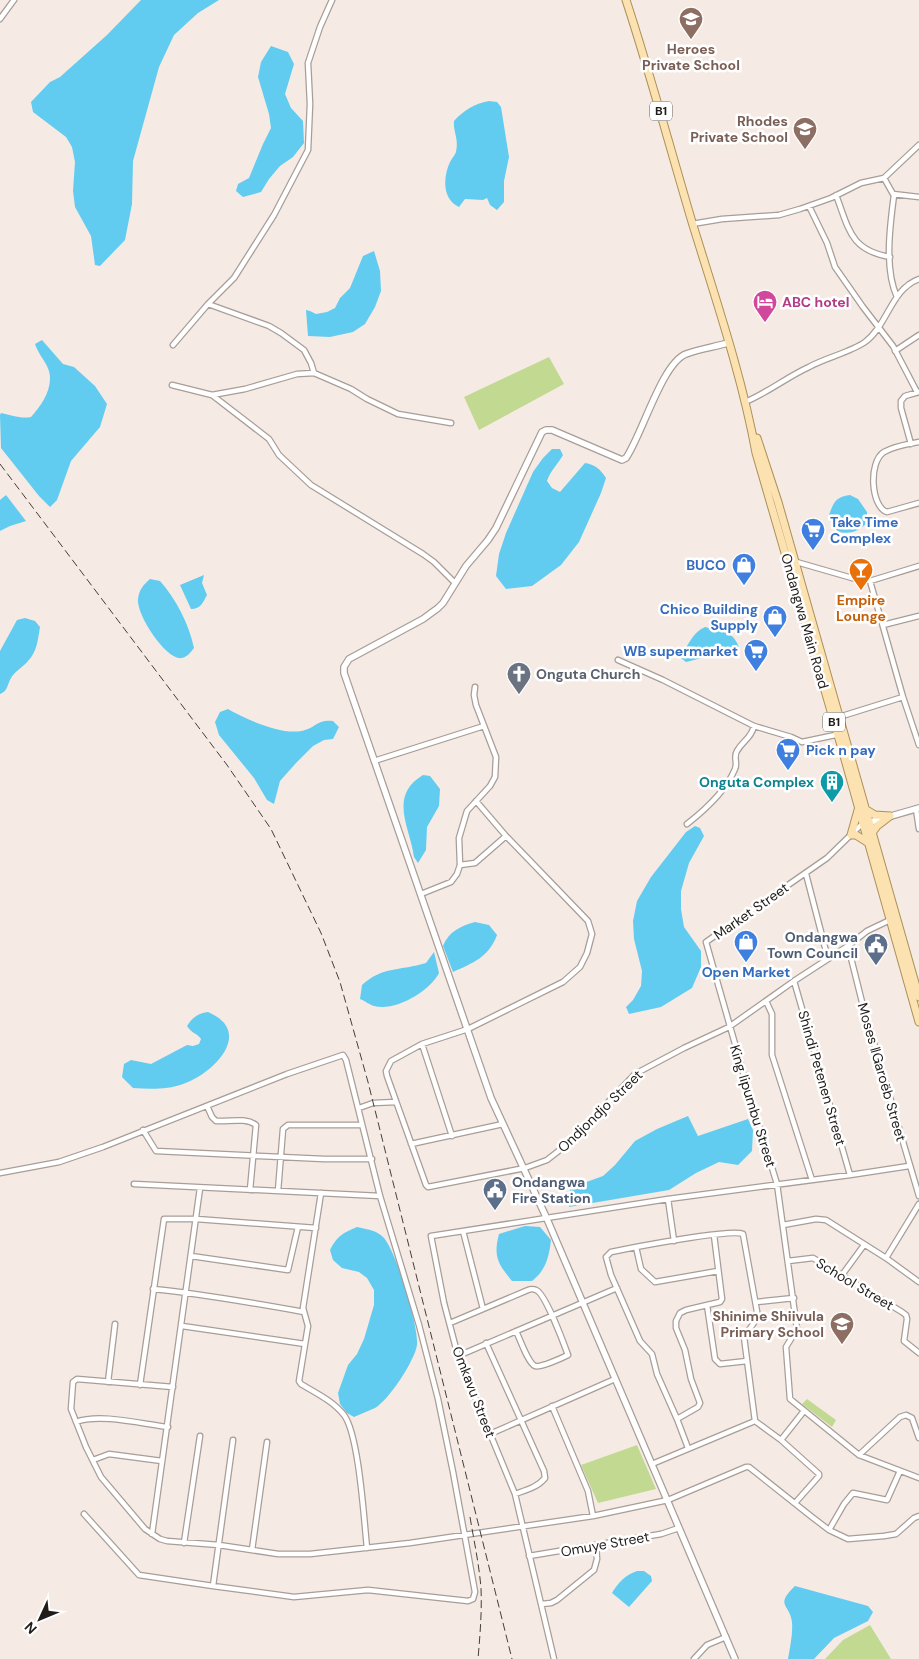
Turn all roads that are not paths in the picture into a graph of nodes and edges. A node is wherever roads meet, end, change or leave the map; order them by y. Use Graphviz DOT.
graph roads {
  1 [pos="14,0"];
  2 [pos="332,0"];
  3 [pos="626,0"];
  4 [pos="0,18"];
  5 [pos="919,146"];
  6 [pos="884,178"];
  7 [pos="836,195"];
  8 [pos="894,195"];
  9 [pos="919,197"];
  10 [pos="810,206"];
  11 [pos="692,224"];
  12 [pos="890,257"];
  13 [pos="919,279"];
  14 [pos="897,297"];
  15 [pos="208,304"];
  16 [pos="880,327"];
  17 [pos="919,334"];
  18 [pos="728,343"];
  19 [pos="173,345"];
  20 [pos="895,351"];
  21 [pos="314,373"];
  22 [pos="172,385"];
  23 [pos="918,392"];
  24 [pos="212,396"];
  25 [pos="745,402"];
  26 [pos="451,423"];
  27 [pos="919,442"];
  28 [pos="912,444"];
  29 [pos="919,502"];
  30 [pos="791,560"];
  31 [pos="919,566"];
  32 [pos="870,580"];
  33 [pos="455,583"];
  34 [pos="919,616"];
  35 [pos="883,625"];
  36 [pos="618,660"];
  37 [pos="822,671"];
  38 [pos="475,687"];
  39 [pos="903,697"];
  40 [pos="839,717"];
  41 [pos="484,726"];
  42 [pos="754,726"];
  43 [pos="841,734"];
  44 [pos="919,745"];
  45 [pos="374,761"];
  46 [pos="476,801"];
  47 [pos="917,808"];
  48 [pos="862,810"];
  49 [pos="890,816"];
  50 [pos="865,823"];
  51 [pos="687,824"];
  52 [pos="919,829"];
  53 [pos="872,834"];
  54 [pos="851,835"];
  55 [pos="506,836"];
  56 [pos="867,842"];
  57 [pos="881,864"];
  58 [pos="460,865"];
  59 [pos="806,874"];
  60 [pos="421,894"];
  61 [pos="890,921"];
  62 [pos="848,946"];
  63 [pos="828,959"];
  64 [pos="794,981"];
  65 [pos="914,983"];
  66 [pos="919,997"];
  67 [pos="766,1001"];
  68 [pos="919,1022"];
  69 [pos="730,1027"];
  70 [pos="468,1029"];
  71 [pos="422,1044"];
  72 [pos="396,1102"];
  73 [pos="207,1106"];
  74 [pos="359,1108"];
  75 [pos="503,1124"];
  76 [pos="362,1125"];
  77 [pos="143,1130"];
  78 [pos="452,1136"];
  79 [pos="411,1144"];
  80 [pos="254,1156"];
  81 [pos="281,1157"];
  82 [pos="372,1159"];
  83 [pos="909,1166"];
  84 [pos="524,1168"];
  85 [pos="0,1174"];
  86 [pos="850,1175"];
  87 [pos="812,1180"];
  88 [pos="134,1184"];
  89 [pos="777,1184"];
  90 [pos="200,1188"];
  91 [pos="250,1190"];
  92 [pos="278,1191"];
  93 [pos="321,1193"];
  94 [pos="380,1196"];
  95 [pos="919,1196"];
  96 [pos="668,1199"];
  97 [pos="919,1204"];
  98 [pos="196,1219"];
  99 [pos="548,1219"];
  100 [pos="784,1224"];
  101 [pos="298,1226"];
  102 [pos="316,1228"];
  103 [pos="463,1230"];
  104 [pos="714,1235"];
  105 [pos="674,1241"];
  106 [pos="864,1244"];
  107 [pos="636,1247"];
  108 [pos="191,1256"];
  109 [pos="886,1258"];
  110 [pos="788,1261"];
  111 [pos="718,1271"];
  112 [pos="842,1275"];
  113 [pos="919,1282"];
  114 [pos="617,1288"];
  115 [pos="153,1289"];
  116 [pos="186,1292"];
  117 [pos="794,1298"];
  118 [pos="756,1302"];
  119 [pos="583,1304"];
  120 [pos="708,1305"];
  121 [pos="483,1309"];
  122 [pos="304,1312"];
  123 [pos="552,1317"];
  124 [pos="450,1322"];
  125 [pos="115,1324"];
  126 [pos="182,1326"];
  127 [pos="516,1331"];
  128 [pos="486,1343"];
  129 [pos="305,1344"];
  130 [pos="919,1353"];
  131 [pos="458,1356"];
  132 [pos="747,1361"];
  133 [pos="615,1378"];
  134 [pos="108,1382"];
  135 [pos="140,1385"];
  136 [pos="173,1387"];
  137 [pos="552,1406"];
  138 [pos="804,1411"];
  139 [pos="677,1419"];
  140 [pos="520,1420"];
  141 [pos="755,1421"];
  142 [pos="76,1422"];
  143 [pos="168,1427"];
  144 [pos="490,1434"];
  145 [pos="200,1436"];
  146 [pos="919,1438"];
  147 [pos="233,1440"];
  148 [pos="781,1440"];
  149 [pos="267,1442"];
  150 [pos="688,1448"];
  151 [pos="859,1455"];
  152 [pos="93,1460"];
  153 [pos="162,1462"];
  154 [pos="652,1464"];
  155 [pos="900,1471"];
  156 [pos="918,1476"];
  157 [pos="515,1494"];
  158 [pos="668,1500"];
  159 [pos="795,1503"];
  160 [pos="84,1514"];
  161 [pos="593,1516"];
  162 [pos="919,1516"];
  163 [pos="523,1526"];
  164 [pos="679,1528"];
  165 [pos="829,1530"];
  166 [pos="152,1534"];
  167 [pos="464,1535"];
  168 [pos="184,1543"];
  169 [pos="596,1545"];
  170 [pos="219,1546"];
  171 [pos="367,1548"];
  172 [pos="252,1550"];
  173 [pos="529,1556"];
  174 [pos="213,1586"];
  175 [pos="542,1604"];
  176 [pos="726,1637"];
  177 [pos="554,1659"];
  178 [pos="694,1659"];
  179 [pos="735,1659"];
  1 -- 4 [label="street"];
  2 -- 15 [label="street"];
  3 -- 11 [label="main road, B1"];
  5 -- 6 [label="street"];
  6 -- 7 [label="street"];
  6 -- 8 [label="street"];
  7 -- 10 [label="street"];
  7 -- 12 [label="street"];
  8 -- 9 [label="street"];
  8 -- 12 [label="street"];
  10 -- 11 [label="street"];
  10 -- 16 [label="street"];
  11 -- 18 [label="main road, Ondangwa Main Road / B1"];
  12 -- 14 [label="street"];
  13 -- 14 [label="street"];
  14 -- 16 [label="street"];
  15 -- 19 [label="street"];
  15 -- 21 [label="street"];
  16 -- 20 [label="street"];
  16 -- 25 [label="street"];
  17 -- 20 [label="street"];
  18 -- 25 [label="main road, Ondangwa Main Road / B1"];
  18 -- 33 [label="street"];
  20 -- 23 [label="street"];
  21 -- 24 [label="street"];
  21 -- 26 [label="street"];
  22 -- 24 [label="street"];
  23 -- 28 [label="street"];
  24 -- 33 [label="street"];
  25 -- 30 [label="main road, Ondangwa Main Road / B1"];
  27 -- 28 [label="street"];
  28 -- 29 [label="street"];
  30 -- 32 [label="street"];
  30 -- 37 [label="main road, Ondangwa Main Road / B1"];
  31 -- 32 [label="street"];
  32 -- 35 [label="street"];
  33 -- 45 [label="street"];
  34 -- 35 [label="street"];
  35 -- 39 [label="street"];
  36 -- 42 [label="street"];
  37 -- 40 [label="main road, Ondangwa Main Road / B1"];
  37 -- 43 [label="main road, Ondangwa Main Road / B1"];
  38 -- 41 [label="street"];
  39 -- 40 [label="street"];
  39 -- 44 [label="street"];
  40 -- 43 [label="main road, Ondangwa Main Road / B1"];
  41 -- 45 [label="street"];
  41 -- 46 [label="street"];
  42 -- 43 [label="street"];
  42 -- 51 [label="street"];
  43 -- 48 [label="main road, Ondangwa Main Road / B1"];
  45 -- 60 [label="street"];
  46 -- 55 [label="street"];
  46 -- 58 [label="street"];
  47 -- 49 [label="street"];
  47 -- 52 [label="street"];
  48 -- 49 [label="main road"];
  48 -- 50 [label="main road, Ondangwa Main Road / B1"];
  48 -- 54 [label="main road"];
  49 -- 50 [label="street"];
  49 -- 53 [label="main road"];
  50 -- 53 [label="main road, Ondangwa Main Road / B1"];
  50 -- 54 [label="street, Market Street"];
  50 -- 56 [label="main road, Ondangwa Main Road / B1"];
  53 -- 57 [label="main road, Ondangwa Main Road / B1"];
  54 -- 56 [label="main road"];
  54 -- 59 [label="street, Market Street"];
  55 -- 58 [label="street"];
  55 -- 70 [label="street"];
  56 -- 61 [label="main road, Ondangwa Main Road / B1"];
  57 -- 61 [label="street"];
  57 -- 65 [label="main road, Ondangwa Main Road / B1"];
  58 -- 60 [label="street"];
  59 -- 63 [label="street"];
  59 -- 69 [label="street, Market Street"];
  60 -- 70 [label="street"];
  61 -- 62 [label="street, Ondjondjo Street"];
  61 -- 65 [label="main road, Ondangwa Main Road / B1"];
  62 -- 63 [label="street, Ondjondjo Street"];
  62 -- 83 [label="street, Moses ǁGaroëb Street"];
  63 -- 64 [label="street, Ondjondjo Street"];
  64 -- 67 [label="street, Ondjondjo Street"];
  64 -- 86 [label="street, Shindi Petenen Street"];
  65 -- 66 [label="main road, Ondangwa Main Road / B1"];
  65 -- 68 [label="main road, Ondangwa Main Road / B1"];
  67 -- 69 [label="street, Ondjondjo Street"];
  67 -- 87 [label="street"];
  69 -- 84 [label="street, Ondjondjo Street"];
  69 -- 89 [label="street, King Iipumbu Street"];
  70 -- 71 [label="street"];
  70 -- 75 [label="street"];
  71 -- 72 [label="street"];
  71 -- 78 [label="street"];
  72 -- 74 [label="street"];
  72 -- 79 [label="street"];
  73 -- 74 [label="street"];
  73 -- 77 [label="street"];
  73 -- 80 [label="street"];
  74 -- 76 [label="street"];
  75 -- 78 [label="street"];
  75 -- 84 [label="street"];
  76 -- 81 [label="street"];
  76 -- 82 [label="street"];
  77 -- 80 [label="street"];
  77 -- 85 [label="street"];
  78 -- 79 [label="street"];
  79 -- 84 [label="street, Ondjondjo Street"];
  80 -- 81 [label="street"];
  80 -- 91 [label="street"];
  81 -- 82 [label="street"];
  81 -- 92 [label="street"];
  82 -- 94 [label="street"];
  83 -- 86 [label="street, Omkavu Street"];
  83 -- 95 [label="street, Moses ǁGaroëb Street"];
  84 -- 99 [label="street"];
  86 -- 87 [label="street, Omkavu Street"];
  87 -- 89 [label="street, Omkavu Street"];
  88 -- 90 [label="street"];
  89 -- 96 [label="street, Omkavu Street"];
  89 -- 100 [label="street, King Iipumbu Street"];
  90 -- 91 [label="street"];
  90 -- 98 [label="street"];
  91 -- 92 [label="street"];
  92 -- 93 [label="street"];
  93 -- 94 [label="street"];
  93 -- 102 [label="street"];
  94 -- 167 [label="street"];
  96 -- 99 [label="street, Omkavu Street"];
  96 -- 105 [label="street"];
  97 -- 109 [label="street"];
  98 -- 101 [label="street"];
  98 -- 108 [label="street"];
  98 -- 115 [label="street"];
  99 -- 103 [label="street, Omkavu Street"];
  99 -- 119 [label="street"];
  100 -- 106 [label="street"];
  100 -- 110 [label="street, King Iipumbu Street"];
  101 -- 102 [label="street"];
  101 -- 108 [label="street"];
  102 -- 122 [label="street"];
  103 -- 121 [label="street"];
  103 -- 124 [label="street, Omkavu Street"];
  104 -- 105 [label="street"];
  104 -- 111 [label="street"];
  104 -- 118 [label="street"];
  105 -- 107 [label="street"];
  106 -- 109 [label="street"];
  106 -- 112 [label="street"];
  107 -- 111 [label="street"];
  107 -- 114 [label="street"];
  108 -- 116 [label="street"];
  109 -- 113 [label="street"];
  110 -- 112 [label="street, School Street"];
  110 -- 117 [label="street, King Iipumbu Street"];
  111 -- 120 [label="street"];
  112 -- 130 [label="street, School Street"];
  114 -- 119 [label="street"];
  114 -- 139 [label="street"];
  115 -- 116 [label="street"];
  115 -- 135 [label="street"];
  116 -- 122 [label="street"];
  116 -- 126 [label="street"];
  117 -- 118 [label="street"];
  117 -- 138 [label="street, King Iipumbu Street"];
  118 -- 132 [label="street"];
  119 -- 123 [label="street"];
  119 -- 133 [label="street"];
  120 -- 132 [label="street"];
  120 -- 139 [label="street"];
  121 -- 123 [label="street"];
  121 -- 124 [label="street"];
  122 -- 129 [label="street"];
  123 -- 127 [label="street"];
  123 -- 127 [label="street"];
  124 -- 131 [label="street, Omkavu Street"];
  125 -- 134 [label="street"];
  126 -- 129 [label="street"];
  126 -- 136 [label="street"];
  127 -- 128 [label="street"];
  128 -- 131 [label="street"];
  128 -- 140 [label="street"];
  129 -- 171 [label="street"];
  131 -- 144 [label="street, Omkavu Street"];
  132 -- 141 [label="street"];
  133 -- 137 [label="street"];
  133 -- 154 [label="street"];
  134 -- 135 [label="street"];
  134 -- 142 [label="street"];
  135 -- 136 [label="street"];
  136 -- 143 [label="street"];
  137 -- 140 [label="street"];
  137 -- 161 [label="street"];
  138 -- 148 [label="street"];
  138 -- 151 [label="street, King Iipumbu Street"];
  139 -- 150 [label="street"];
  140 -- 144 [label="street"];
  140 -- 157 [label="street"];
  141 -- 148 [label="street"];
  141 -- 150 [label="street"];
  142 -- 143 [label="street"];
  142 -- 152 [label="street"];
  143 -- 153 [label="street"];
  144 -- 157 [label="street, Omkavu Street"];
  145 -- 168 [label="street"];
  146 -- 151 [label="street"];
  147 -- 170 [label="street"];
  148 -- 159 [label="street"];
  149 -- 172 [label="street"];
  150 -- 154 [label="street"];
  151 -- 155 [label="street, King Iipumbu Street"];
  152 -- 153 [label="street"];
  152 -- 166 [label="street"];
  153 -- 166 [label="street"];
  154 -- 158 [label="street"];
  155 -- 156 [label="street, King Iipumbu Street"];
  155 -- 165 [label="street"];
  157 -- 163 [label="street, Omkavu Street"];
  158 -- 159 [label="street"];
  158 -- 161 [label="street"];
  158 -- 164 [label="street"];
  159 -- 165 [label="street"];
  160 -- 174 [label="street"];
  161 -- 163 [label="street"];
  162 -- 165 [label="street"];
  163 -- 167 [label="street"];
  163 -- 173 [label="street, Omkavu Street"];
  164 -- 169 [label="street, Omuye Street"];
  164 -- 176 [label="street"];
  166 -- 168 [label="street"];
  167 -- 171 [label="street"];
  167 -- 174 [label="street"];
  168 -- 170 [label="street"];
  169 -- 173 [label="street, Omuye Street"];
  169 -- 175 [label="street"];
  170 -- 172 [label="street"];
  170 -- 174 [label="street"];
  171 -- 172 [label="street"];
  173 -- 175 [label="street, Omkavu Street"];
  175 -- 177 [label="street, Omkavu Street"];
  176 -- 178 [label="street"];
  176 -- 179 [label="street"];
}
